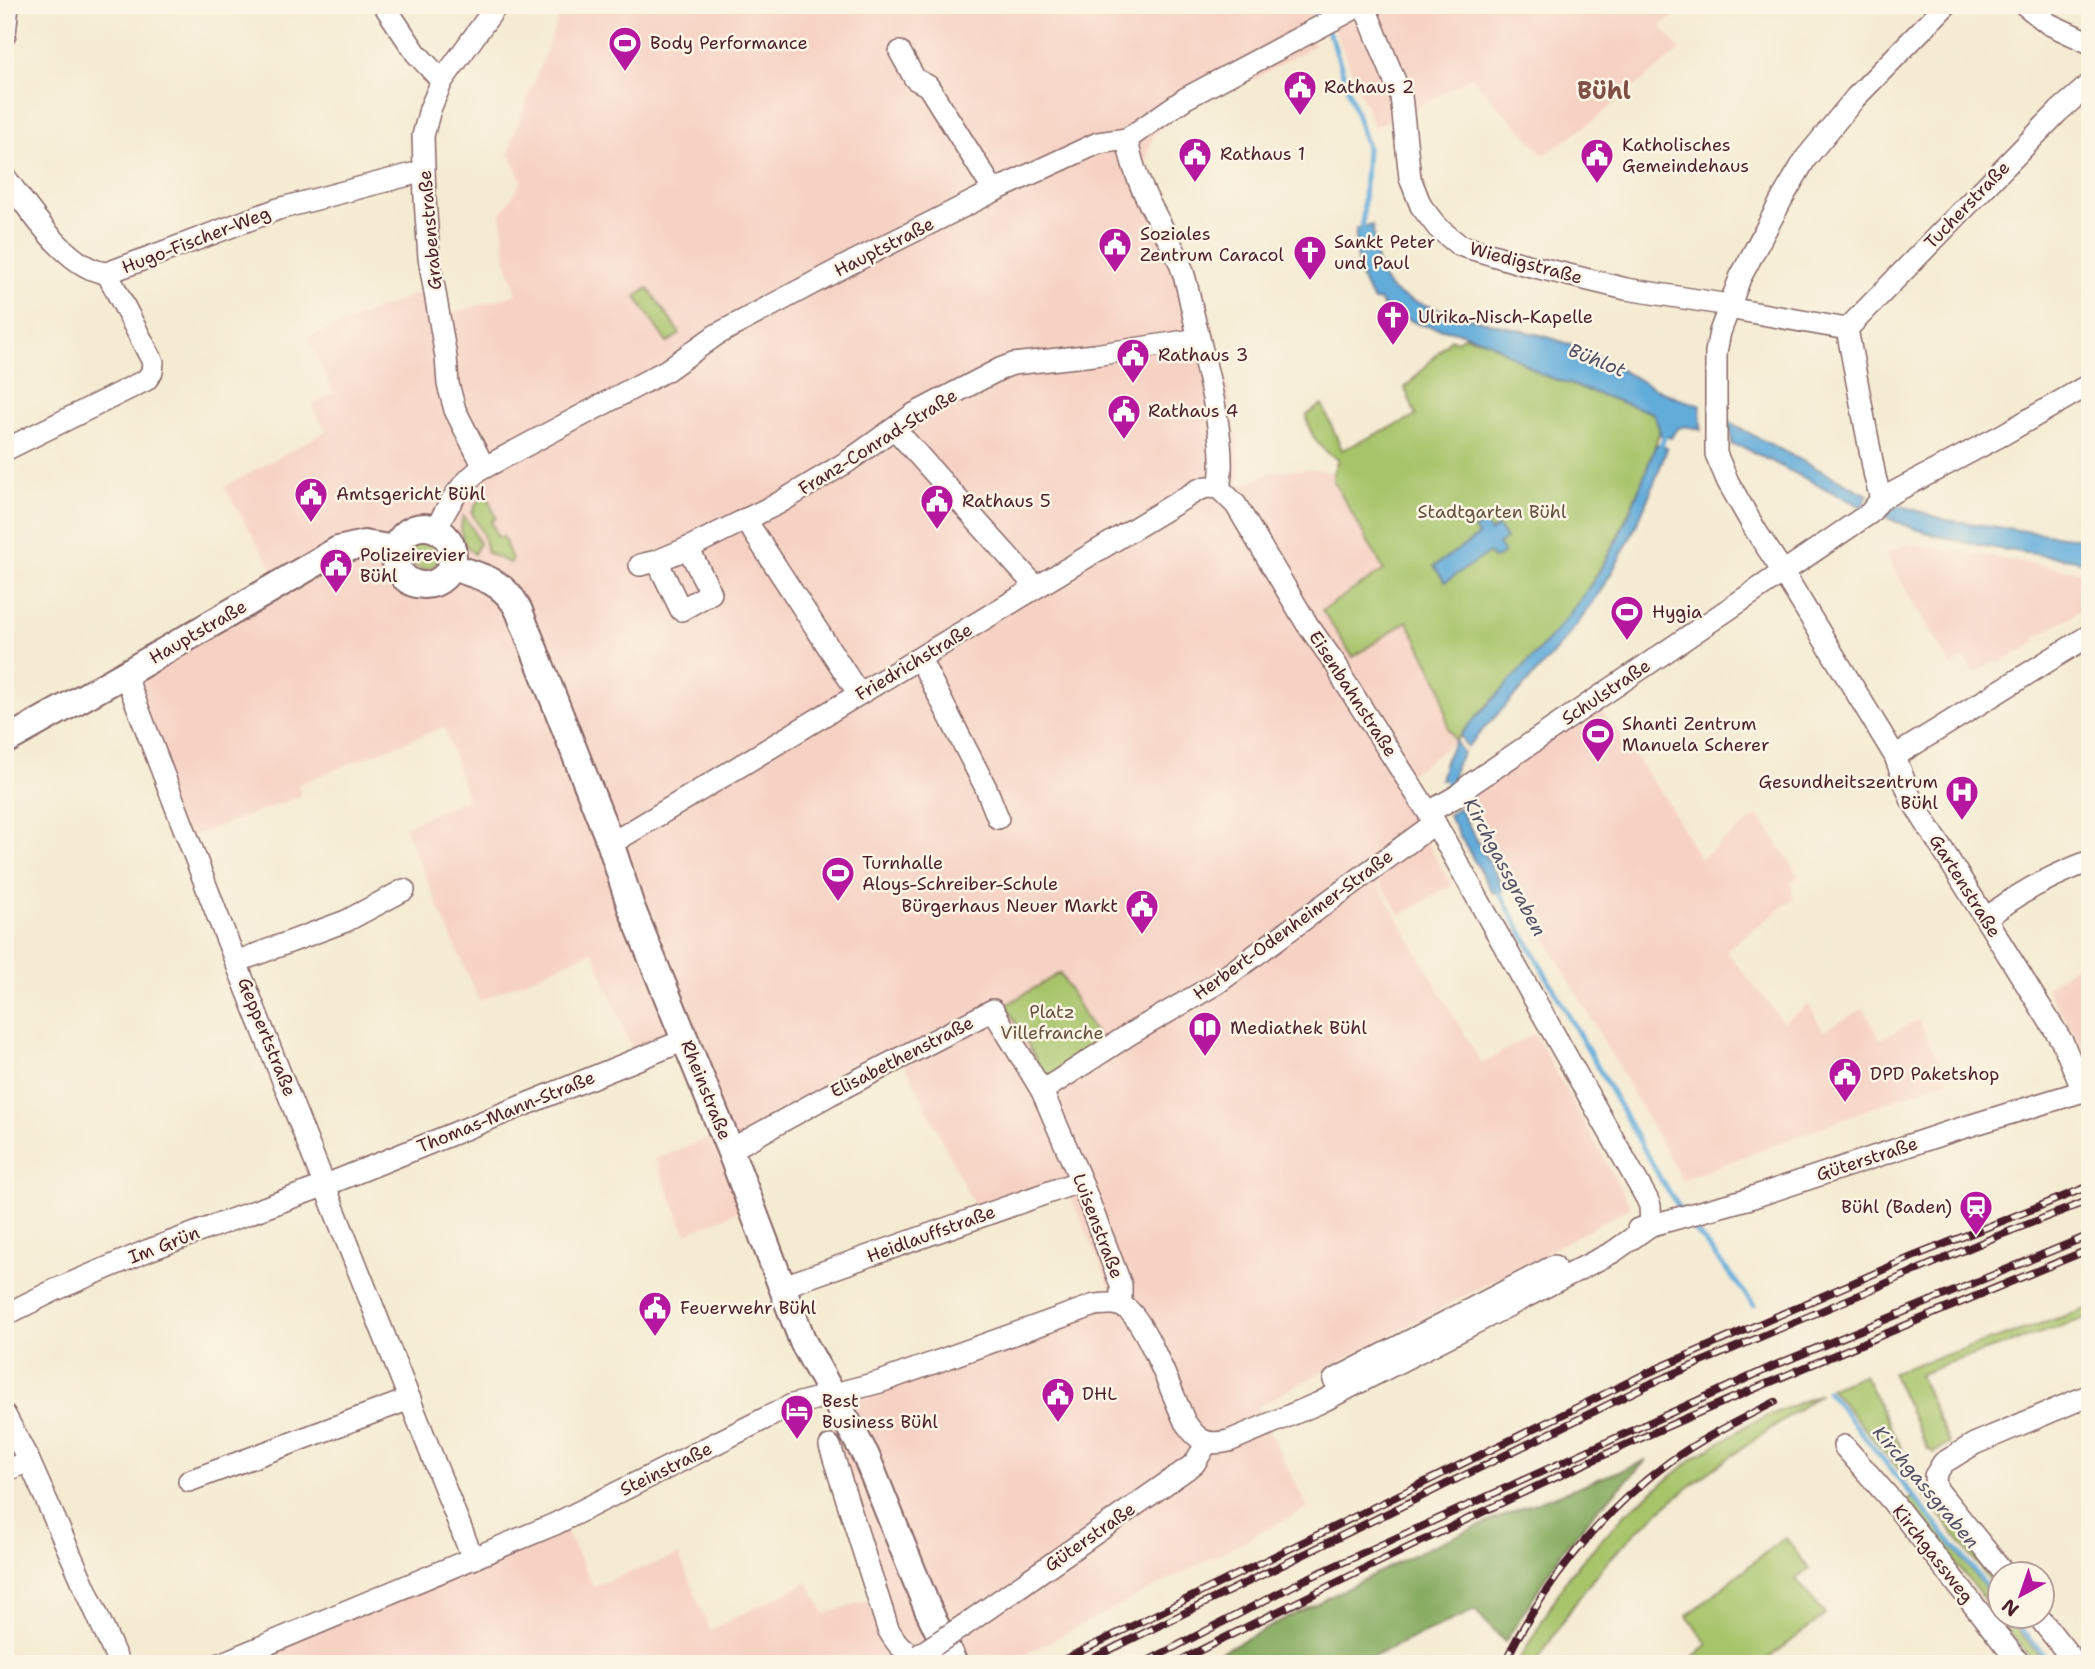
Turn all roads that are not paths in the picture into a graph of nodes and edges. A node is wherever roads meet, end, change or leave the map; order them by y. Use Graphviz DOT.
graph roads {
  1 [pos="8,5"];
  2 [pos="384,5"];
  3 [pos="497,5"];
  4 [pos="1363,5"];
  5 [pos="1946,5"];
  6 [pos="2025,5"];
  7 [pos="5,34"];
  8 [pos="2090,43"];
  9 [pos="900,52"];
  10 [pos="442,81"];
  11 [pos="2088,89"];
  12 [pos="1127,139"];
  13 [pos="424,171"];
  14 [pos="5,177"];
  15 [pos="994,191"];
  16 [pos="107,273"];
  17 [pos="1730,305"];
  18 [pos="1847,329"];
  19 [pos="1199,339"];
  20 [pos="2090,384"];
  21 [pos="895,429"];
  22 [pos="5,450"];
  23 [pos="484,467"];
  24 [pos="1219,488"];
  25 [pos="1880,500"];
  26 [pos="745,519"];
  27 [pos="436,529"];
  28 [pos="688,548"];
  29 [pos="395,549"];
  30 [pos="451,567"];
  31 [pos="1783,572"];
  32 [pos="1036,587"];
  33 [pos="2090,635"];
  34 [pos="920,659"];
  35 [pos="125,674"];
  36 [pos="859,694"];
  37 [pos="7,736"];
  38 [pos="1895,756"];
  39 [pos="1441,809"];
  40 [pos="998,818"];
  41 [pos="610,842"];
  42 [pos="2090,861"];
  43 [pos="404,890"];
  44 [pos="1987,918"];
  45 [pos="236,962"];
  46 [pos="685,1040"];
  47 [pos="2086,1090"];
  48 [pos="1042,1091"];
  49 [pos="730,1150"];
  50 [pos="1081,1181"];
  51 [pos="326,1185"];
  52 [pos="1651,1225"];
  53 [pos="781,1287"];
  54 [pos="1121,1305"];
  55 [pos="5,1315"];
  56 [pos="832,1395"];
  57 [pos="2090,1395"];
  58 [pos="410,1399"];
  59 [pos="5,1415"];
  60 [pos="1207,1443"];
  61 [pos="830,1446"];
  62 [pos="1844,1446"];
  63 [pos="29,1461"];
  64 [pos="5,1471"];
  65 [pos="189,1481"];
  66 [pos="473,1559"];
  67 [pos="1994,1560"];
  68 [pos="2049,1630"];
  69 [pos="119,1664"];
  70 [pos="220,1664"];
  71 [pos="954,1664"];
  72 [pos="2020,1664"];
  73 [pos="2076,1664"];
  1 -- 7 [label="street"];
  2 -- 10 [label="street"];
  3 -- 10 [label="street, Grabenstraße"];
  4 -- 12 [label="street, Hauptstraße"];
  4 -- 17 [label="street, Wiedigstraße"];
  5 -- 17 [label="street, Gartenstraße"];
  6 -- 8 [label="street"];
  9 -- 15 [label="street"];
  10 -- 13 [label="street, Grabenstraße"];
  11 -- 18 [label="street, Tucherstraße"];
  12 -- 15 [label="street, Hauptstraße"];
  12 -- 19 [label="street"];
  13 -- 16 [label="street, Hugo-Fischer-Weg"];
  13 -- 23 [label="street, Grabenstraße"];
  14 -- 16 [label="street, Hugo-Fischer-Weg"];
  15 -- 23 [label="street, Hauptstraße"];
  16 -- 22 [label="street"];
  17 -- 18 [label="street"];
  17 -- 31 [label="street, Gartenstraße"];
  18 -- 25 [label="street"];
  19 -- 21 [label="street, Franz-Conrad-Straße"];
  19 -- 24 [label="street"];
  20 -- 25 [label="street"];
  21 -- 26 [label="street, Franz-Conrad-Straße"];
  21 -- 32 [label="street"];
  23 -- 27 [label="street, Hauptstraße"];
  24 -- 32 [label="street, Friedrichstraße"];
  24 -- 39 [label="street, Eisenbahnstraße"];
  25 -- 31 [label="street"];
  26 -- 28 [label="street, Franz-Conrad-Straße"];
  26 -- 36 [label="street"];
  27 -- 29 [label="street"];
  27 -- 30 [label="street"];
  28 -- 28 [label="street, Franz-Conrad-Straße"];
  29 -- 30 [label="street"];
  29 -- 35 [label="street, Hauptstraße"];
  30 -- 41 [label="street, Rheinstraße"];
  31 -- 38 [label="street, Gartenstraße"];
  31 -- 39 [label="street, Schulstraße"];
  32 -- 34 [label="street, Friedrichstraße"];
  33 -- 38 [label="street"];
  34 -- 36 [label="street, Friedrichstraße"];
  34 -- 40 [label="street"];
  35 -- 37 [label="street, Hauptstraße"];
  35 -- 45 [label="street, Geppertstraße"];
  36 -- 41 [label="street, Friedrichstraße"];
  38 -- 44 [label="street, Gartenstraße"];
  39 -- 48 [label="street, Herbert-Odenheimer-Straße"];
  39 -- 52 [label="street, Eisenbahnstraße"];
  41 -- 46 [label="street, Rheinstraße"];
  42 -- 44 [label="street"];
  43 -- 45 [label="street"];
  44 -- 47 [label="street, Gartenstraße"];
  45 -- 51 [label="street, Geppertstraße"];
  46 -- 49 [label="street, Rheinstraße"];
  46 -- 51 [label="street, Thomas-Mann-Straße"];
  47 -- 52 [label="street, Güterstraße"];
  48 -- 49 [label="street, Elisabethenstraße"];
  48 -- 50 [label="street, Luisenstraße"];
  49 -- 53 [label="street, Rheinstraße"];
  50 -- 53 [label="street, Heidlauffstraße"];
  50 -- 54 [label="street, Luisenstraße"];
  51 -- 55 [label="street, Im Grün"];
  51 -- 58 [label="street, Geppertstraße"];
  52 -- 60 [label="street, Güterstraße"];
  53 -- 56 [label="street, Rheinstraße"];
  54 -- 56 [label="street, Steinstraße"];
  54 -- 60 [label="street, Luisenstraße"];
  56 -- 66 [label="street, Steinstraße"];
  56 -- 71 [label="street, Rheinstraße"];
  57 -- 67 [label="street"];
  58 -- 65 [label="street"];
  58 -- 66 [label="street, Geppertstraße"];
  59 -- 63 [label="street"];
  60 -- 61 [label="street, Güterstraße, bridge"];
  62 -- 72 [label="street, Kirchgassweg"];
  63 -- 64 [label="street"];
  63 -- 69 [label="street"];
  66 -- 70 [label="street, Steinstraße"];
  68 -- 73 [label="street"];
}
